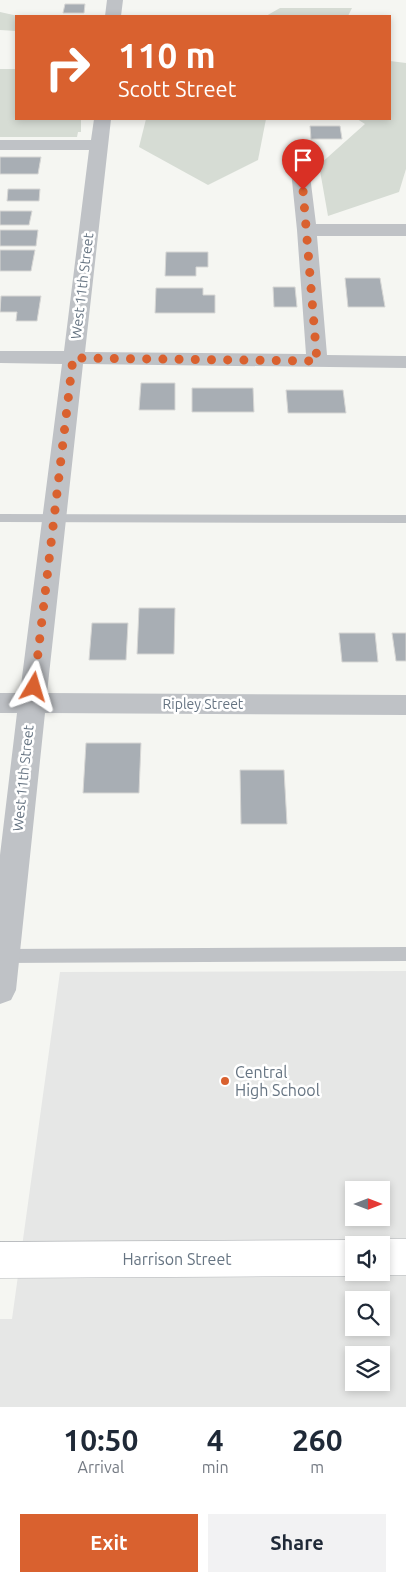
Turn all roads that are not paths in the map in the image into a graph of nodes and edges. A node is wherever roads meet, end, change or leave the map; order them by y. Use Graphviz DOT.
graph roads {
  1 [pos="115,0"];
  2 [pos="113,15"];
  3 [pos="102,120"];
  4 [pos="0,145"];
  5 [pos="99,146"];
  6 [pos="298,151"];
  7 [pos="307,230"];
  8 [pos="406,230"];
  9 [pos="0,357"];
  10 [pos="73,358"];
  11 [pos="317,361"];
  12 [pos="406,362"];
  13 [pos="0,518"];
  14 [pos="54,518"];
  15 [pos="406,518"];
  16 [pos="0,703"];
  17 [pos="32,704"];
  18 [pos="406,705"];
  19 [pos="406,954"];
  20 [pos="2,956"];
  21 [pos="0,990"];
  22 [pos="406,1257"];
  23 [pos="345,1258"];
  24 [pos="390,1258"];
  25 [pos="0,1260"];
  1 -- 2 [label="street"];
  3 -- 5 [label="street, West 11th Street"];
  4 -- 5 [label="street"];
  5 -- 10 [label="street, West 11th Street"];
  6 -- 7 [label="street"];
  7 -- 8 [label="street"];
  7 -- 11 [label="street"];
  9 -- 10 [label="street"];
  10 -- 11 [label="street"];
  10 -- 14 [label="street, West 11th Street"];
  11 -- 12 [label="street"];
  13 -- 14 [label="lane"];
  14 -- 15 [label="lane"];
  14 -- 17 [label="street, West 11th Street"];
  16 -- 17 [label="street, Ripley Street"];
  17 -- 18 [label="street, Ripley Street"];
  17 -- 20 [label="street, West 11th Street"];
  19 -- 20 [label="lane"];
  20 -- 21 [label="street, West 11th Street"];
  22 -- 24 [label="highway"];
  23 -- 25 [label="highway, Harrison Street"];
}
